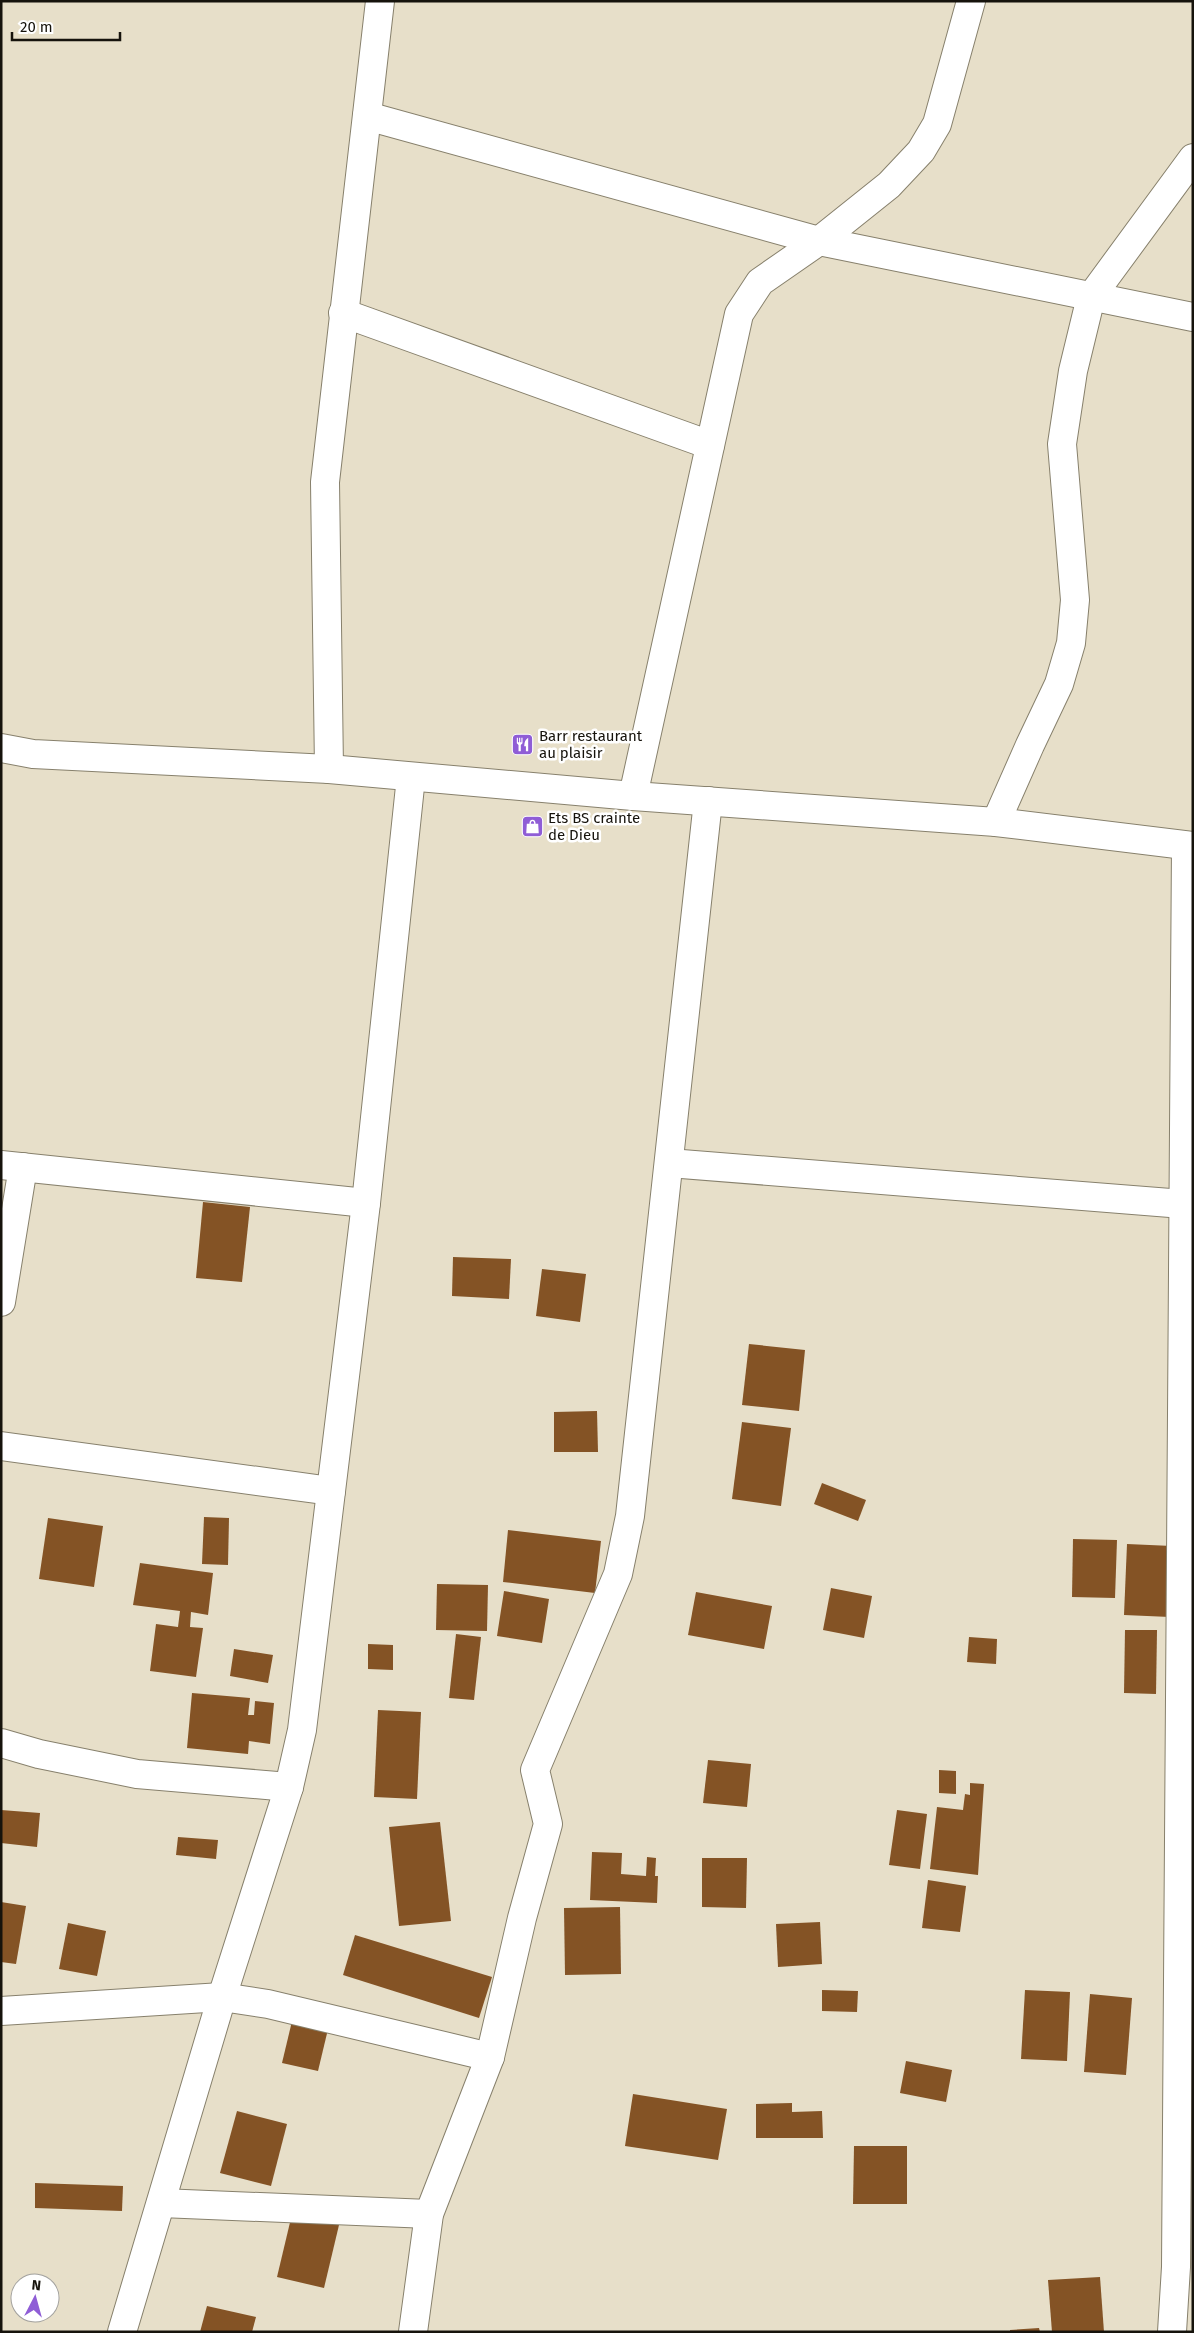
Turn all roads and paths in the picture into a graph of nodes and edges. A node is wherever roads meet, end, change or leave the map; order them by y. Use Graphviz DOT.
graph roads {
  1 [pos="380,1"];
  2 [pos="971,1"];
  3 [pos="366,116"];
  4 [pos="1193,158"];
  5 [pos="819,241"];
  6 [pos="1091,297"];
  7 [pos="343,313"];
  8 [pos="1193,317"];
  9 [pos="710,445"];
  10 [pos="1,748"];
  11 [pos="328,769"];
  12 [pos="411,777"];
  13 [pos="633,796"];
  14 [pos="708,802"];
  15 [pos="996,822"];
  16 [pos="1189,846"];
  17 [pos="669,1163"];
  18 [pos="12,1166"];
  19 [pos="366,1203"];
  20 [pos="1183,1204"];
  21 [pos="1,1302"];
  22 [pos="1,1446"];
  23 [pos="331,1491"];
  24 [pos="1,1744"];
  25 [pos="289,1787"];
  26 [pos="222,1997"];
  27 [pos="1,2010"];
  28 [pos="490,2057"];
  29 [pos="161,2203"];
  30 [pos="429,2214"];
  31 [pos="1184,2266"];
  32 [pos="122,2332"];
  33 [pos="413,2332"];
  34 [pos="1172,2332"];
  1 -- 3 [label="street"];
  2 -- 5 [label="street"];
  3 -- 5 [label="street"];
  3 -- 7 [label="street"];
  4 -- 6 [label="street"];
  5 -- 6 [label="street"];
  5 -- 9 [label="street"];
  6 -- 8 [label="street"];
  6 -- 15 [label="street"];
  7 -- 9 [label="street"];
  7 -- 11 [label="street"];
  9 -- 13 [label="street"];
  10 -- 11 [label="street"];
  11 -- 12 [label="street"];
  12 -- 13 [label="street"];
  12 -- 19 [label="street"];
  13 -- 14 [label="street"];
  14 -- 15 [label="street"];
  14 -- 17 [label="street"];
  15 -- 16 [label="street"];
  16 -- 20 [label="street"];
  17 -- 20 [label="street"];
  17 -- 28 [label="street"];
  18 -- 19 [label="street"];
  18 -- 21 [label="street"];
  19 -- 23 [label="street"];
  20 -- 31 [label="street"];
  22 -- 23 [label="street"];
  23 -- 25 [label="street"];
  24 -- 25 [label="street"];
  25 -- 26 [label="street"];
  26 -- 27 [label="street"];
  26 -- 28 [label="street"];
  26 -- 29 [label="street"];
  28 -- 30 [label="street"];
  29 -- 30 [label="street"];
  29 -- 32 [label="street"];
  30 -- 33 [label="street"];
  31 -- 34 [label="street"];
}
